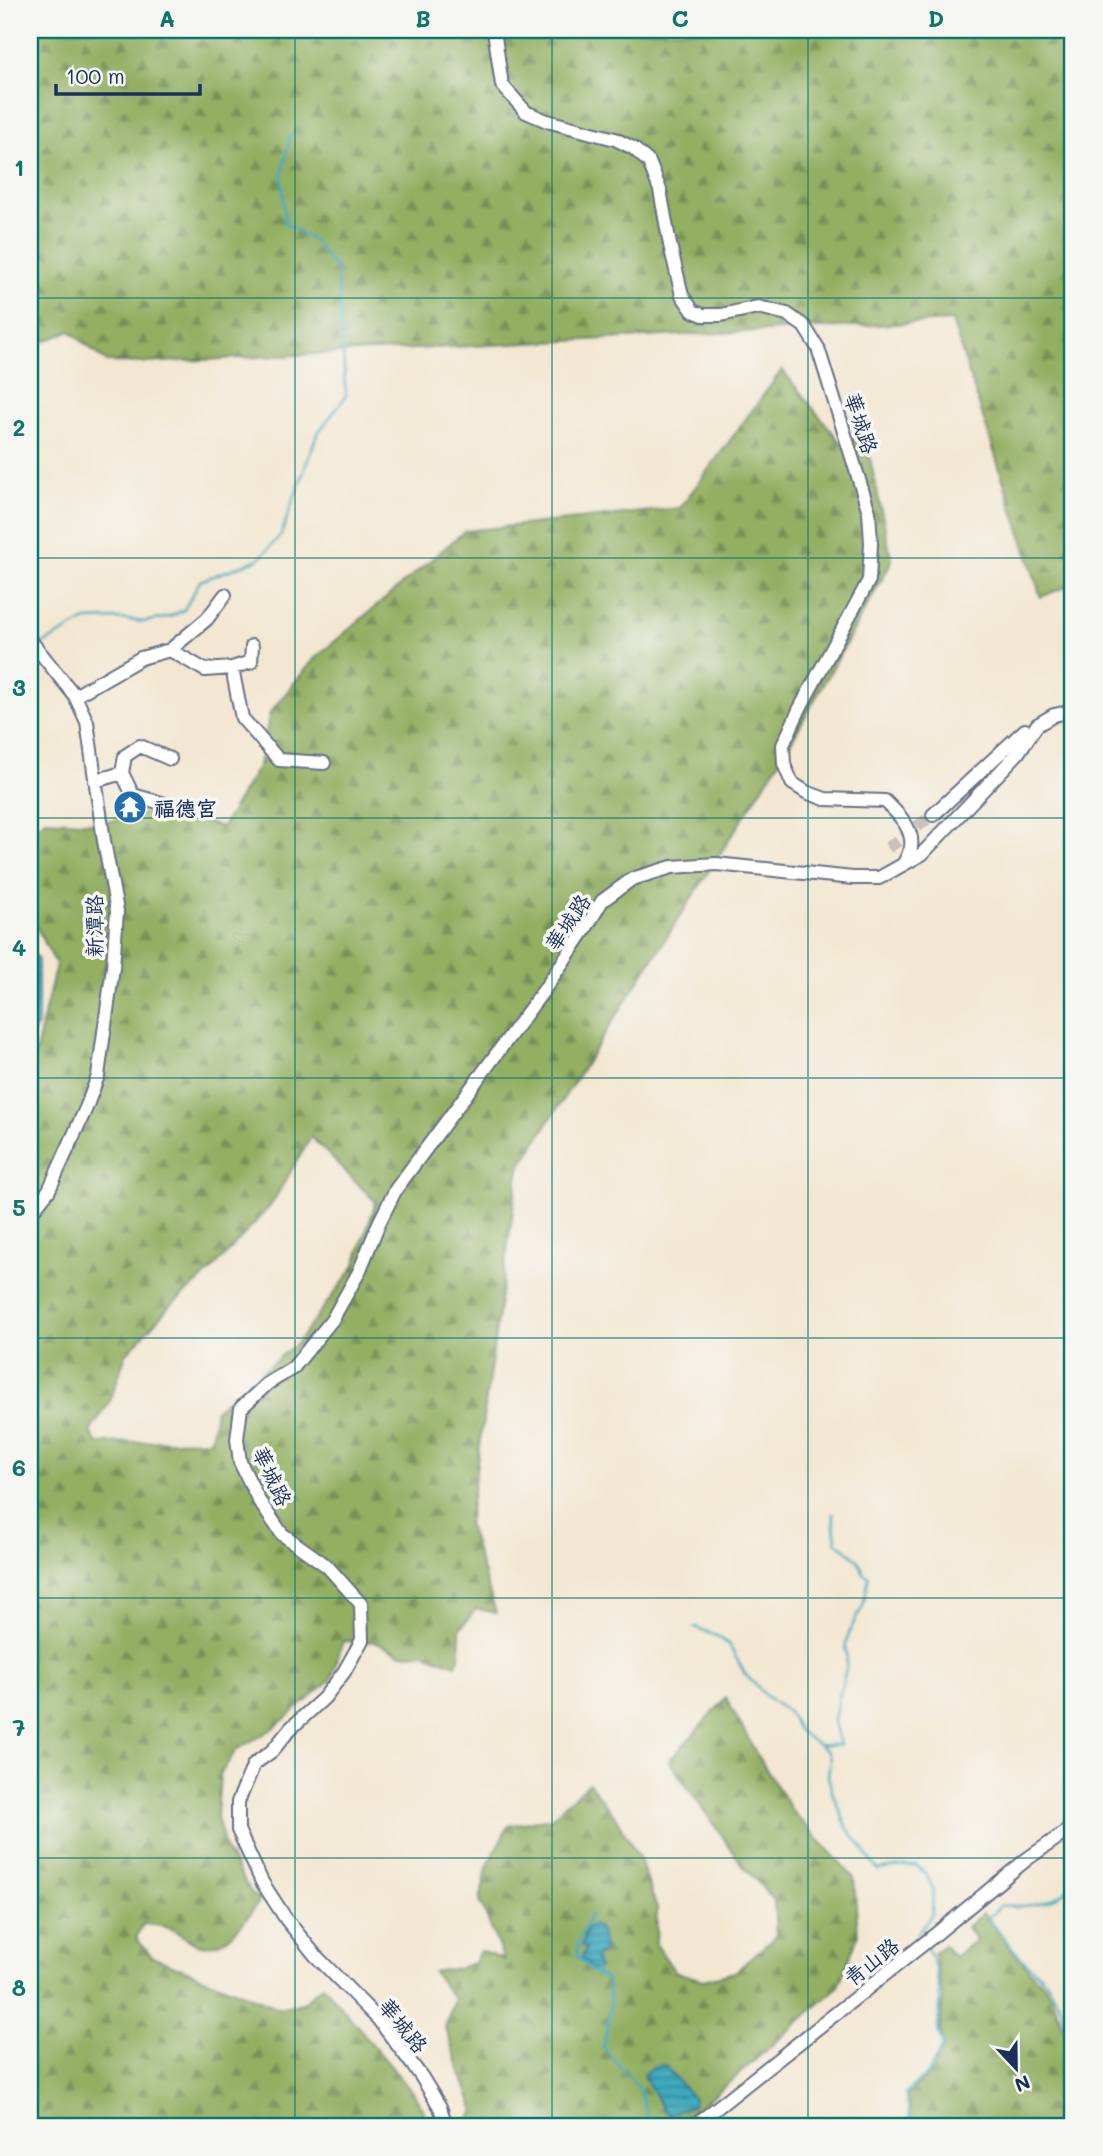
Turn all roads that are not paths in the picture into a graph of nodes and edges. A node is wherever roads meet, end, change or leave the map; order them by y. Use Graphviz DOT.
graph roads {
  1 [pos="494,30"];
  2 [pos="225,595"];
  3 [pos="34,645"];
  4 [pos="253,646"];
  5 [pos="170,650"];
  6 [pos="232,668"];
  7 [pos="75,696"];
  8 [pos="1073,711"];
  9 [pos="1031,727"];
  10 [pos="170,759"];
  11 [pos="324,763"];
  12 [pos="122,774"];
  13 [pos="95,780"];
  14 [pos="172,806"];
  15 [pos="933,815"];
  16 [pos="903,864"];
  17 [pos="30,1214"];
  18 [pos="1073,1827"];
  19 [pos="446,2126"];
  20 [pos="694,2126"];
  1 -- 16 [label="street, 華城路"];
  2 -- 5 [label="street"];
  3 -- 7 [label="street, 新潭路"];
  4 -- 6 [label="street"];
  5 -- 6 [label="street"];
  5 -- 7 [label="street"];
  6 -- 11 [label="street"];
  7 -- 13 [label="street, 新潭路"];
  8 -- 9 [label="street"];
  9 -- 15 [label="street"];
  9 -- 16 [label="street"];
  10 -- 12 [label="street"];
  12 -- 13 [label="street"];
  12 -- 14 [label="street"];
  13 -- 17 [label="street, 新潭路"];
  16 -- 19 [label="street, 華城路"];
  18 -- 20 [label="street, 青山路"];
}
